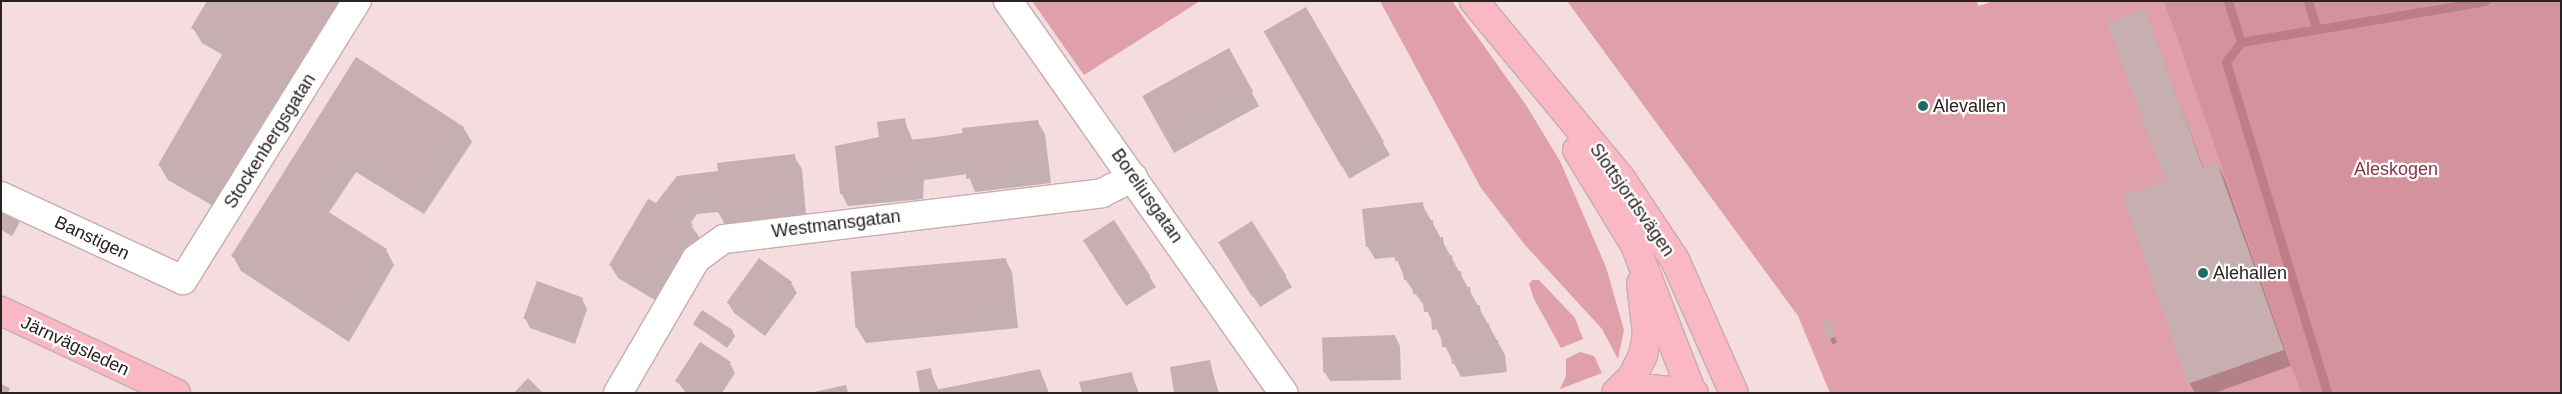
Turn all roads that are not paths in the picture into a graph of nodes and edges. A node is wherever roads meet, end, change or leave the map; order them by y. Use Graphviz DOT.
graph roads {
  1 [pos="358,1"];
  2 [pos="1008,1"];
  3 [pos="1474,1"];
  4 [pos="1496,27"];
  5 [pos="1133,177"];
  6 [pos="1,196"];
  7 [pos="1635,245"];
  8 [pos="183,280"];
  9 [pos="1,311"];
  10 [pos="1704,324"];
  11 [pos="1692,392"];
  12 [pos="176,393"];
  13 [pos="618,393"];
  14 [pos="1284,393"];
  15 [pos="1616,393"];
  16 [pos="1629,393"];
  17 [pos="1734,393"];
  1 -- 8 [label="street, Stockenbergsgatan"];
  2 -- 5 [label="street, Boreliusgatan"];
  3 -- 4 [label="main road, Slottsjordsvägen"];
  4 -- 7 [label="main road, Slottsjordsvägen"];
  4 -- 10 [label="main road, Slottsjordsvägen"];
  5 -- 13 [label="street, Westmansgatan"];
  5 -- 14 [label="street, Boreliusgatan"];
  6 -- 8 [label="street, Banstigen"];
  7 -- 11 [label="main road, Slottsjordsvägen"];
  7 -- 15 [label="main road"];
  9 -- 12 [label="main road, Järnvägsleden"];
  10 -- 11 [label="main road"];
  10 -- 17 [label="main road, Slottsjordsvägen"];
  11 -- 16 [label="main road"];
}
